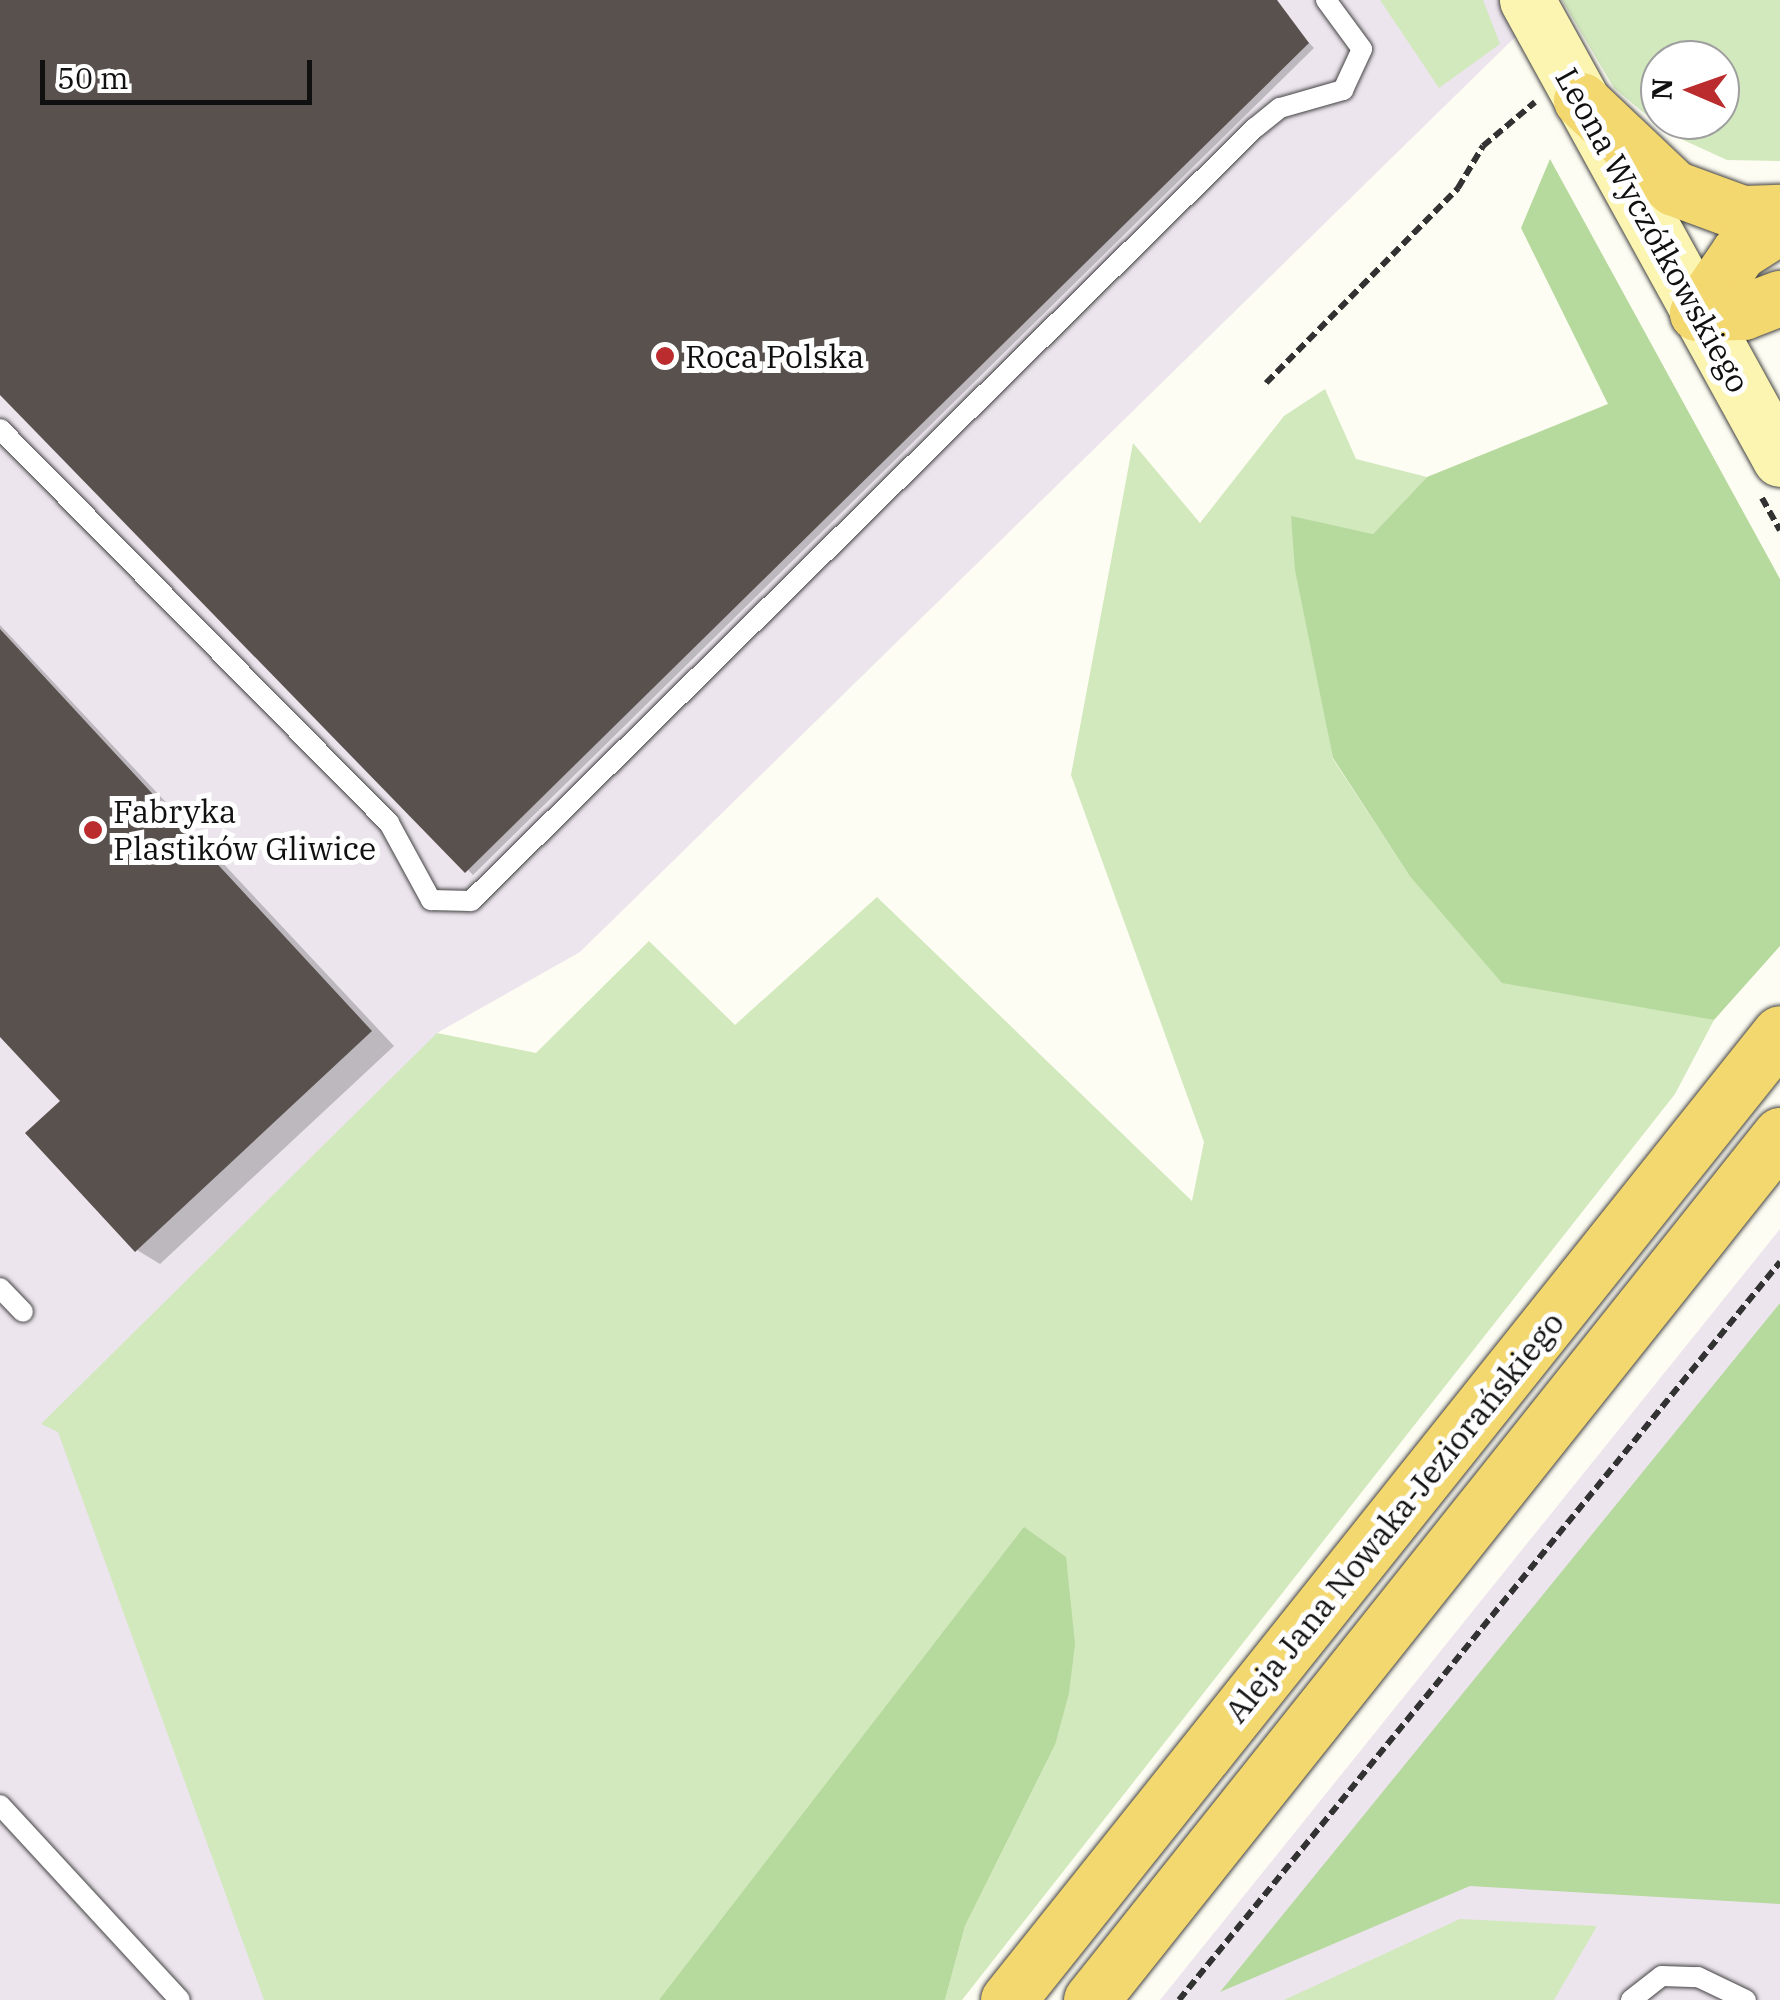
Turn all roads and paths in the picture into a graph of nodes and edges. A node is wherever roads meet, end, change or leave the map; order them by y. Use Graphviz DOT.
graph roads {
  1 [pos="1326,0"];
  2 [pos="1526,0"];
  3 [pos="1576,91"];
  4 [pos="1780,212"];
  5 [pos="1780,226"];
  6 [pos="1780,298"];
  7 [pos="1696,313"];
  8 [pos="1266,383"];
  9 [pos="0,428"];
  10 [pos="1780,459"];
  11 [pos="1780,1033"];
  12 [pos="1780,1135"];
  13 [pos="1780,1262"];
  14 [pos="0,1288"];
  15 [pos="23,1312"];
  16 [pos="0,1805"];
  17 [pos="180,2000"];
  18 [pos="1008,2000"];
  19 [pos="1092,2000"];
  20 [pos="1180,2000"];
  21 [pos="1631,2000"];
  22 [pos="1746,2000"];
  1 -- 9 [label="lane"];
  2 -- 3 [label="street, Leona Wyczółkowskiego"];
  3 -- 4 [label="main road"];
  3 -- 7 [label="street, Leona Wyczółkowskiego"];
  3 -- 8 [label="path"];
  5 -- 7 [label="main road"];
  6 -- 7 [label="main road"];
  7 -- 10 [label="street, Leona Wyczółkowskiego"];
  11 -- 18 [label="main road, Aleja Jana Nowaka-Jeziorańskiego"];
  12 -- 19 [label="main road"];
  13 -- 20 [label="path"];
  14 -- 15 [label="lane"];
  16 -- 17 [label="lane"];
  21 -- 22 [label="lane"];
}
